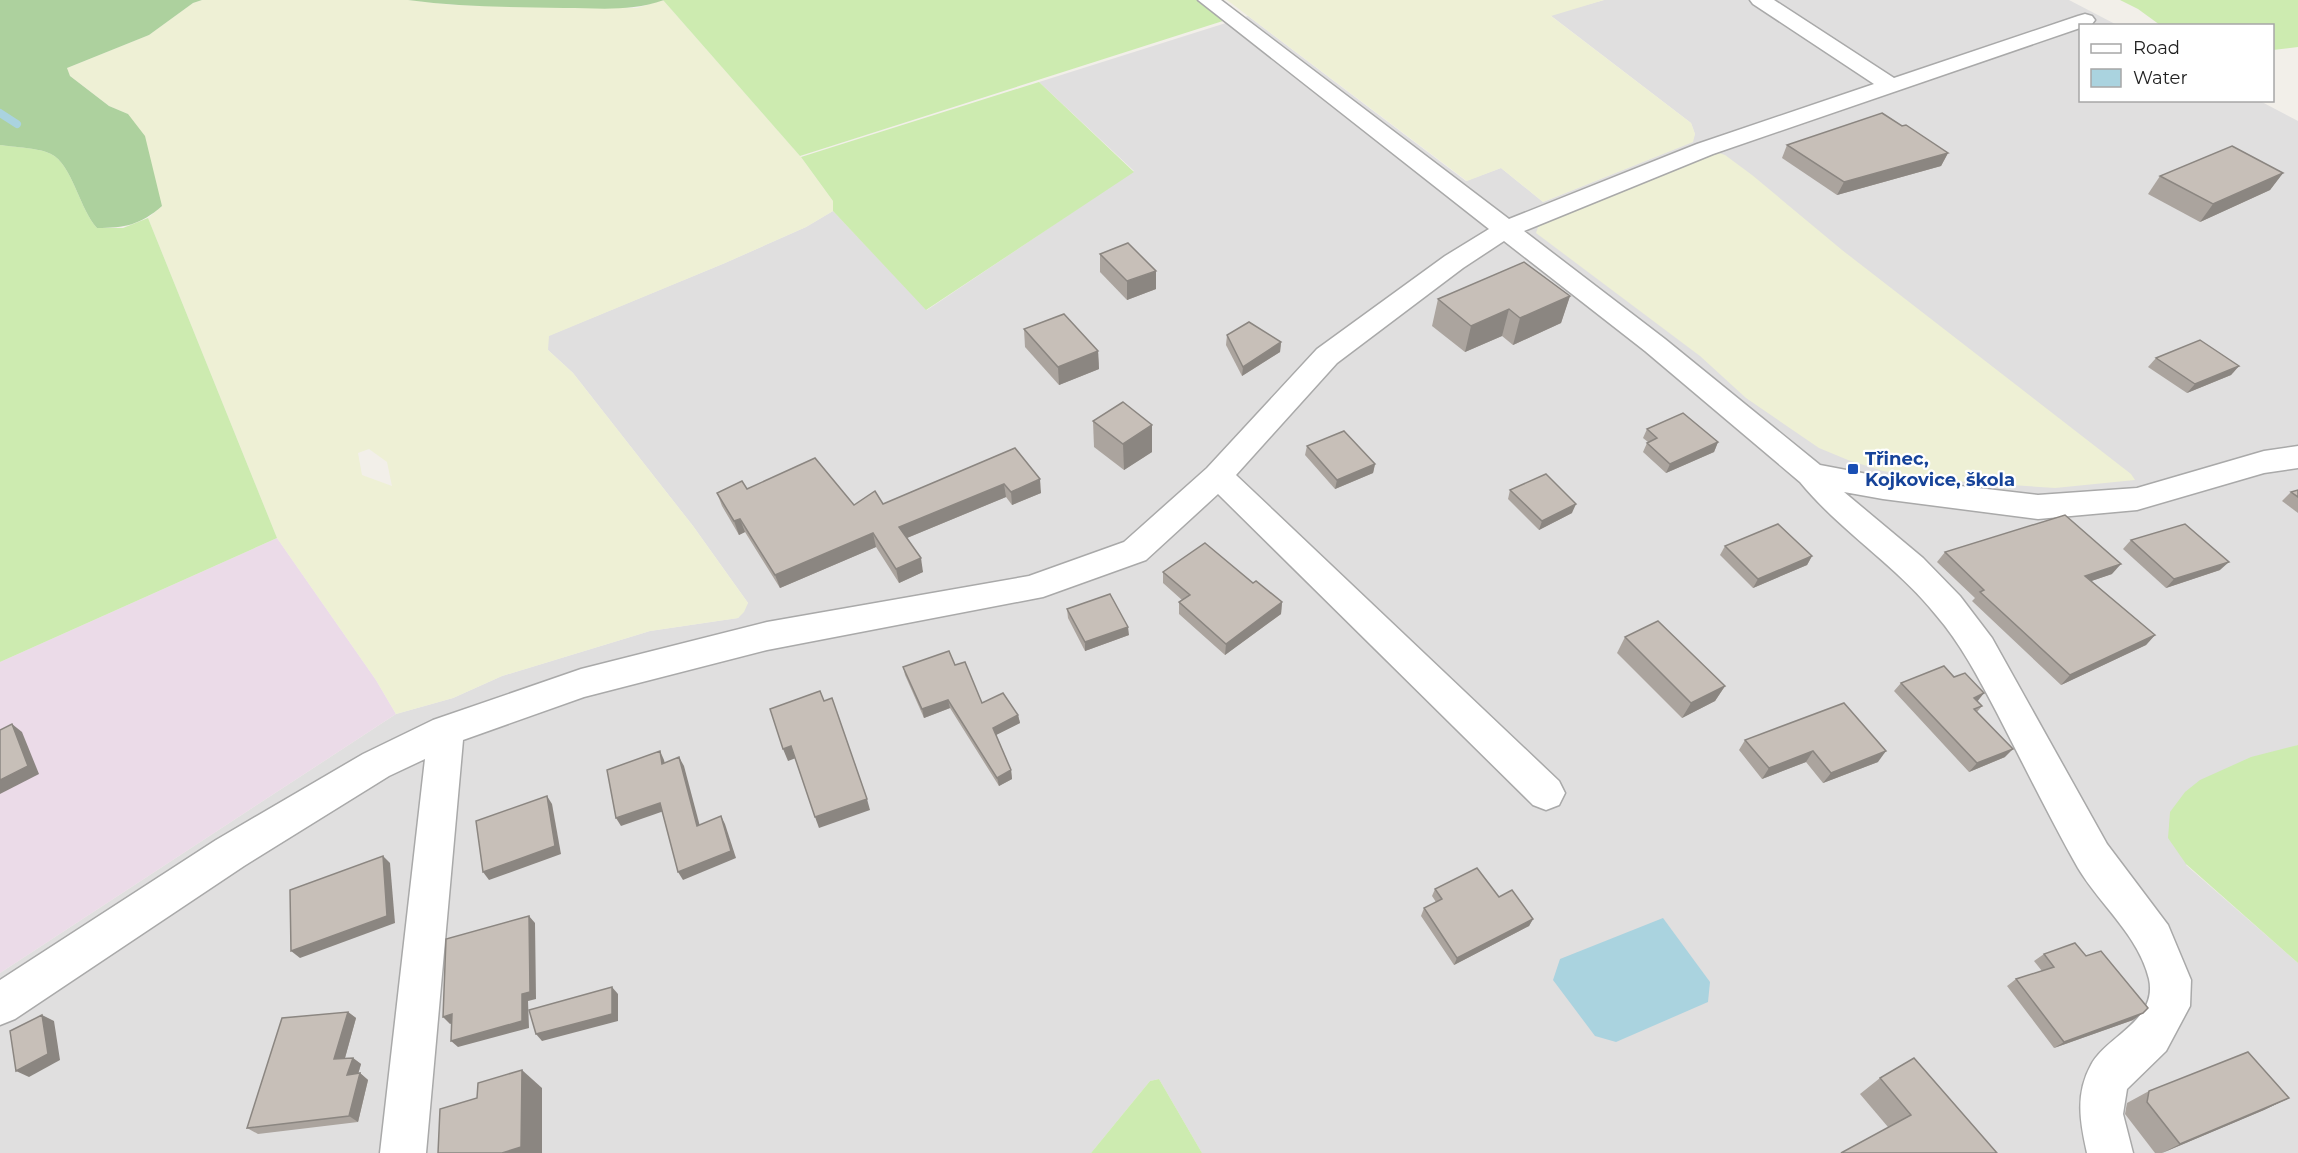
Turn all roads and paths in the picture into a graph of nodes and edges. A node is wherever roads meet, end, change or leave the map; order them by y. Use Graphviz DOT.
graph roads {
  1 [pos="1208,0"];
  2 [pos="1791,0"];
  3 [pos="1765,3"];
  4 [pos="2085,20"];
  5 [pos="1890,85"];
  6 [pos="1505,230"];
  7 [pos="2298,457"];
  8 [pos="1811,474"];
  9 [pos="1218,476"];
  10 [pos="446,731"];
  11 [pos="1545,793"];
  12 [pos="0,1004"];
  13 [pos="404,1153"];
  14 [pos="2110,1153"];
  1 -- 6 [label="street"];
  2 -- 3 [label="street"];
  3 -- 5 [label="street"];
  4 -- 5 [label="street"];
  5 -- 6 [label="street"];
  6 -- 8 [label="street"];
  6 -- 9 [label="street"];
  7 -- 8 [label="street"];
  8 -- 14 [label="street"];
  9 -- 10 [label="street"];
  9 -- 11 [label="street"];
  10 -- 12 [label="street"];
  10 -- 13 [label="street"];
}
